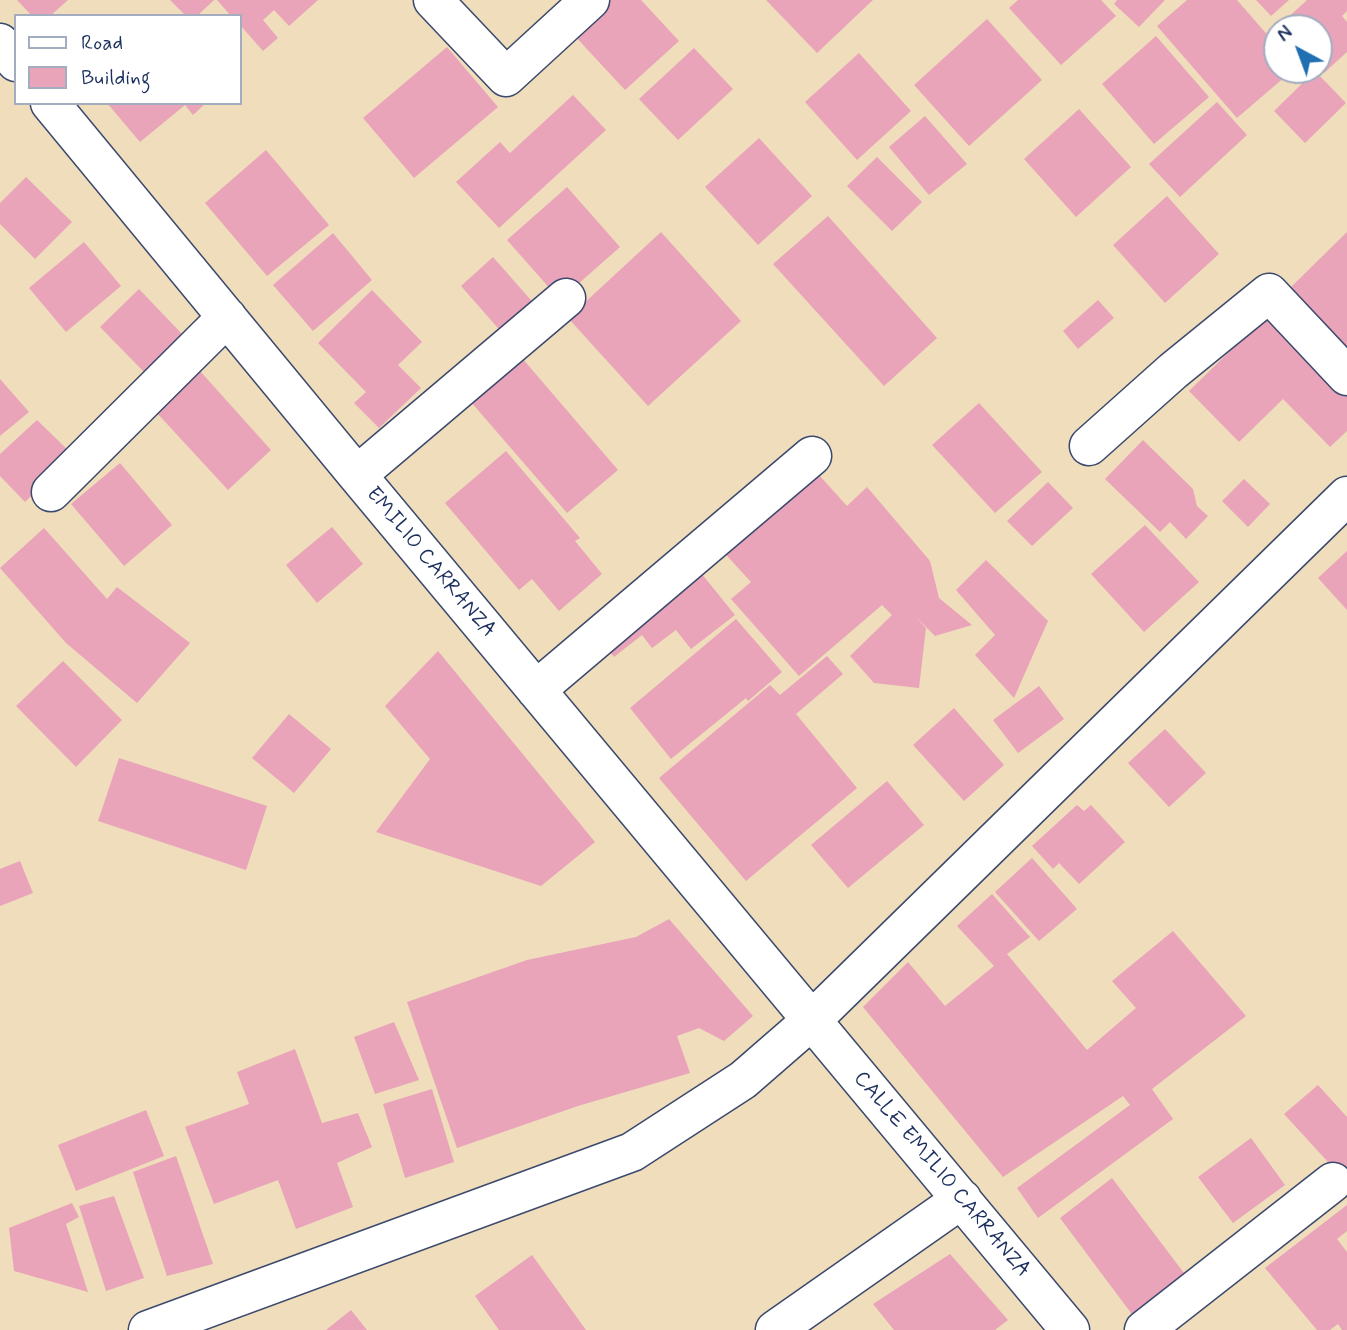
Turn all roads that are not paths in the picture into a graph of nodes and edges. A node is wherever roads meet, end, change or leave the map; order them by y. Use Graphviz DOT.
graph roads {
  1 [pos="433,0"];
  2 [pos="590,0"];
  3 [pos="0,43"];
  4 [pos="14,60"];
  5 [pos="52,105"];
  6 [pos="566,298"];
  7 [pos="228,317"];
  8 [pos="1347,376"];
  9 [pos="1089,446"];
  10 [pos="811,456"];
  11 [pos="357,475"];
  12 [pos="51,492"];
  13 [pos="1347,495"];
  14 [pos="536,690"];
  15 [pos="813,1020"];
  16 [pos="1334,1182"];
  17 [pos="962,1199"];
  18 [pos="148,1330"];
  19 [pos="775,1330"];
  20 [pos="1070,1330"];
  21 [pos="1144,1330"];
  1 -- 2 [label="street"];
  3 -- 4 [label="street"];
  5 -- 7 [label="street, EMILIO CARRANZA"];
  6 -- 11 [label="street"];
  7 -- 11 [label="street, EMILIO CARRANZA"];
  7 -- 12 [label="street"];
  8 -- 9 [label="street"];
  10 -- 14 [label="street"];
  11 -- 14 [label="street, EMILIO CARRANZA"];
  13 -- 15 [label="street"];
  14 -- 15 [label="street, EMILIO CARRANZA"];
  15 -- 17 [label="street, CALLE EMILIO CARRANZA"];
  15 -- 18 [label="street"];
  16 -- 21 [label="street"];
  17 -- 19 [label="street"];
  17 -- 20 [label="street, CALLE EMILIO CARRANZA"];
}
